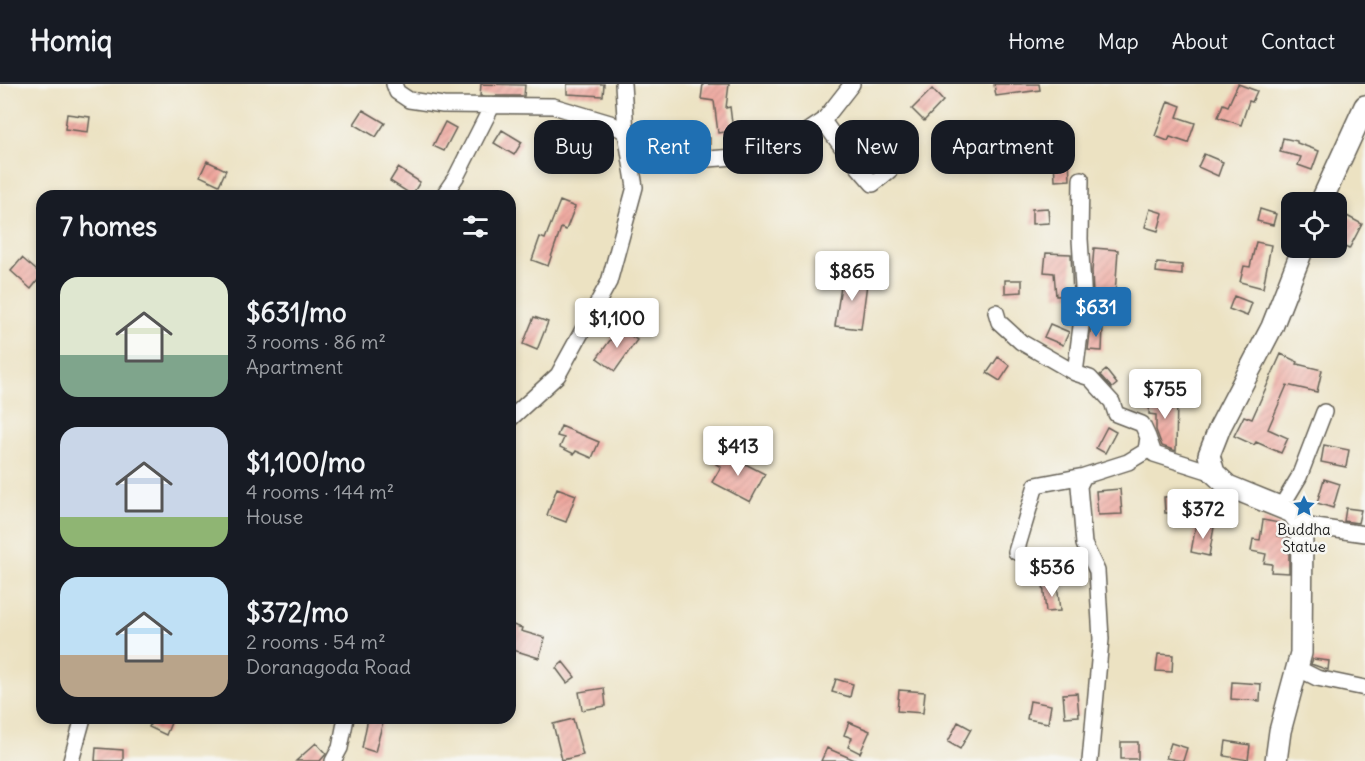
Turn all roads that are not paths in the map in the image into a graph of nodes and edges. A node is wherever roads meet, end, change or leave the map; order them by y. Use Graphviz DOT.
graph roads {
  1 [pos="394,84"];
  2 [pos="623,84"];
  3 [pos="852,84"];
  4 [pos="492,106"];
  5 [pos="1365,106"];
  6 [pos="823,121"];
  7 [pos="626,133"];
  8 [pos="835,138"];
  9 [pos="633,174"];
  10 [pos="865,174"];
  11 [pos="885,174"];
  12 [pos="1081,179"];
  13 [pos="447,190"];
  14 [pos="1326,192"];
  15 [pos="1299,258"];
  16 [pos="996,312"];
  17 [pos="1075,373"];
  18 [pos="1324,412"];
  19 [pos="516,414"];
  20 [pos="1148,437"];
  21 [pos="1214,473"];
  22 [pos="1083,476"];
  23 [pos="1281,507"];
  24 [pos="1302,525"];
  25 [pos="1365,534"];
  26 [pos="1016,552"];
  27 [pos="1297,668"];
  28 [pos="1365,688"];
  29 [pos="81,724"];
  30 [pos="345,724"];
  31 [pos="71,761"];
  32 [pos="333,761"];
  33 [pos="1090,761"];
  34 [pos="1276,761"];
  1 -- 4 [label="street"];
  2 -- 7 [label="street"];
  3 -- 6 [label="street"];
  4 -- 7 [label="street"];
  4 -- 13 [label="street"];
  5 -- 14 [label="street"];
  6 -- 8 [label="street"];
  9 -- 19 [label="street"];
  10 -- 11 [label="street"];
  12 -- 17 [label="street"];
  15 -- 21 [label="street"];
  16 -- 17 [label="street"];
  17 -- 20 [label="street"];
  18 -- 23 [label="street"];
  20 -- 21 [label="street"];
  20 -- 22 [label="street"];
  21 -- 23 [label="street"];
  22 -- 26 [label="street"];
  22 -- 33 [label="street"];
  23 -- 24 [label="street"];
  24 -- 25 [label="street"];
  24 -- 27 [label="street"];
  27 -- 28 [label="street"];
  27 -- 34 [label="street"];
  29 -- 31 [label="street"];
  30 -- 32 [label="street"];
}
